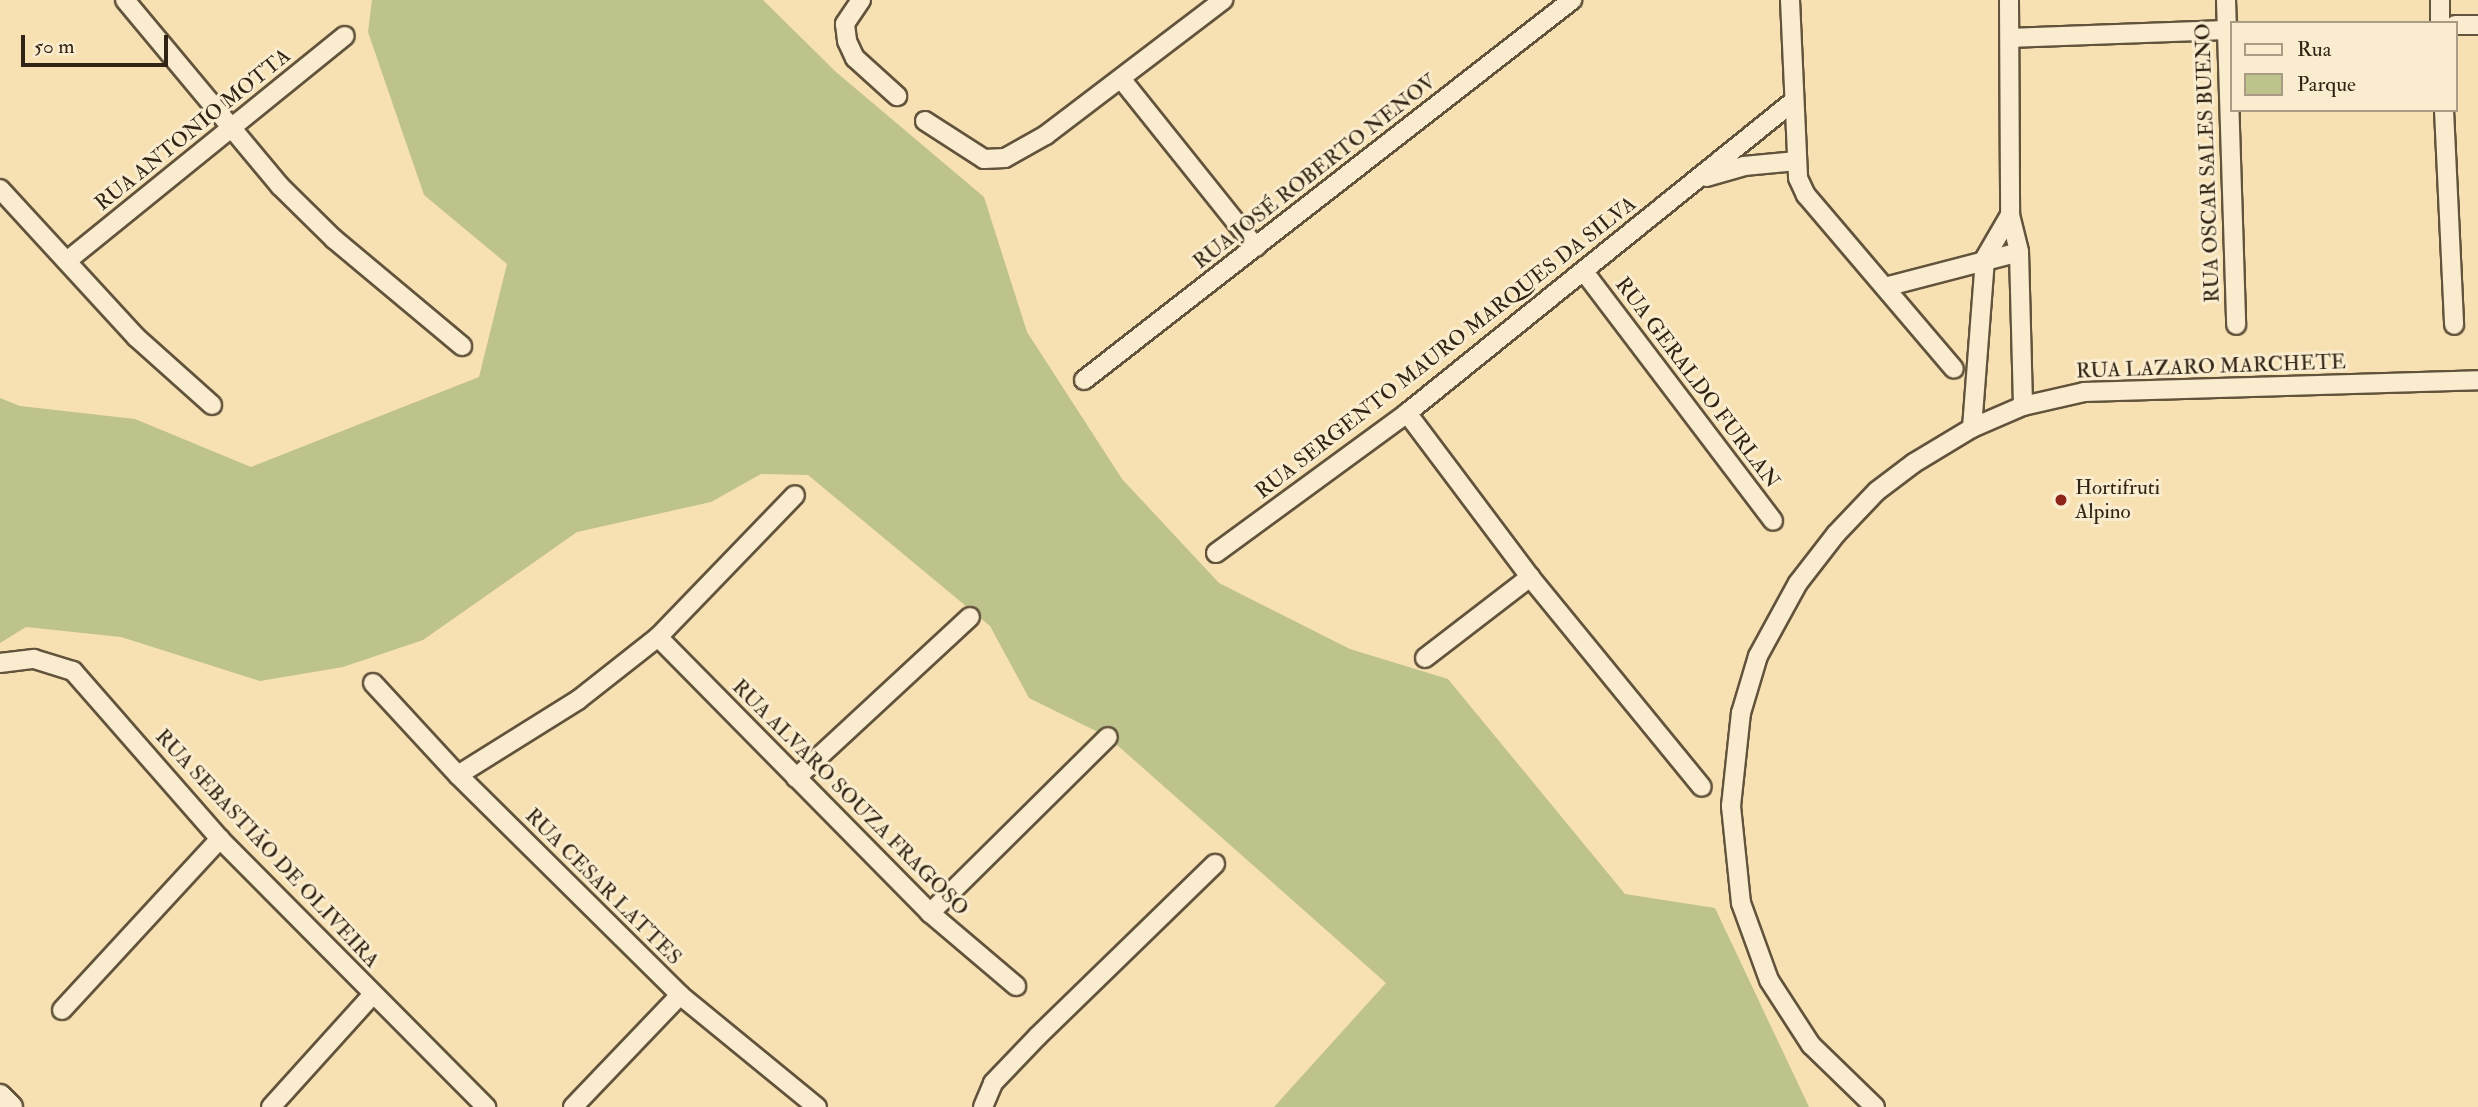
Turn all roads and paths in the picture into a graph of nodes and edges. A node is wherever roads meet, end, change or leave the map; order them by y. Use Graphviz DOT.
graph roads {
  1 [pos="125,0"];
  2 [pos="861,0"];
  3 [pos="1223,0"];
  4 [pos="1572,0"];
  5 [pos="1790,0"];
  6 [pos="2009,0"];
  7 [pos="2226,0"];
  8 [pos="2440,0"];
  9 [pos="2440,21"];
  10 [pos="2457,25"];
  11 [pos="2478,25"];
  12 [pos="2229,30"];
  13 [pos="345,36"];
  14 [pos="2010,38"];
  15 [pos="2230,72"];
  16 [pos="1122,80"];
  17 [pos="897,96"];
  18 [pos="1794,101"];
  19 [pos="2231,112"];
  20 [pos="2444,112"];
  21 [pos="925,121"];
  22 [pos="235,126"];
  23 [pos="1797,161"];
  24 [pos="1702,178"];
  25 [pos="0,189"];
  26 [pos="2010,215"];
  27 [pos="1256,247"];
  28 [pos="2020,252"];
  29 [pos="1985,258"];
  30 [pos="68,260"];
  31 [pos="1585,273"];
  32 [pos="1885,287"];
  33 [pos="2236,325"];
  34 [pos="2454,325"];
  35 [pos="462,346"];
  36 [pos="1954,369"];
  37 [pos="1084,380"];
  38 [pos="2478,380"];
  39 [pos="212,405"];
  40 [pos="2023,406"];
  41 [pos="1407,413"];
  42 [pos="1972,428"];
  43 [pos="795,495"];
  44 [pos="1773,521"];
  45 [pos="1216,553"];
  46 [pos="1530,578"];
  47 [pos="970,617"];
  48 [pos="658,637"];
  49 [pos="1425,659"];
  50 [pos="0,663"];
  51 [pos="373,683"];
  52 [pos="1108,737"];
  53 [pos="458,775"];
  54 [pos="796,778"];
  55 [pos="1702,787"];
  56 [pos="220,839"];
  57 [pos="1214,864"];
  58 [pos="930,913"];
  59 [pos="1016,986"];
  60 [pos="373,994"];
  61 [pos="680,996"];
  62 [pos="62,1010"];
  63 [pos="0,1097"];
  64 [pos="10,1107"];
  65 [pos="271,1107"];
  66 [pos="486,1107"];
  67 [pos="573,1107"];
  68 [pos="817,1107"];
  69 [pos="984,1107"];
  70 [pos="1875,1107"];
  1 -- 22 [label="street"];
  2 -- 17 [label="street"];
  3 -- 16 [label="street"];
  4 -- 27 [label="street, RUA JOSÉ ROBERTO NENOV"];
  5 -- 18 [label="street"];
  6 -- 14 [label="street"];
  7 -- 12 [label="street, RUA OSCAR SALES BUENO"];
  8 -- 9 [label="street"];
  10 -- 11 [label="street"];
  12 -- 14 [label="street"];
  12 -- 15 [label="street, RUA OSCAR SALES BUENO"];
  13 -- 22 [label="street, RUA ANTONIO MOTTA"];
  14 -- 26 [label="street"];
  16 -- 21 [label="street"];
  16 -- 27 [label="street"];
  18 -- 23 [label="street"];
  18 -- 24 [label="street, RUA SERGENTO MAURO MARQUES DA SILVA"];
  19 -- 33 [label="street, RUA OSCAR SALES BUENO"];
  20 -- 34 [label="street"];
  22 -- 30 [label="street, RUA ANTONIO MOTTA"];
  22 -- 35 [label="street"];
  23 -- 24 [label="street, RUA SERGENTO MAURO MARQUES DA SILVA"];
  23 -- 32 [label="street"];
  24 -- 31 [label="street, RUA SERGENTO MAURO MARQUES DA SILVA"];
  25 -- 30 [label="street"];
  26 -- 28 [label="street"];
  26 -- 29 [label="street"];
  27 -- 37 [label="street, RUA JOSÉ ROBERTO NENOV"];
  28 -- 29 [label="street"];
  28 -- 40 [label="street"];
  29 -- 32 [label="street"];
  29 -- 42 [label="street"];
  30 -- 39 [label="street"];
  31 -- 41 [label="street, RUA SERGENTO MAURO MARQUES DA SILVA"];
  31 -- 44 [label="street, RUA GERALDO FURLAN"];
  32 -- 36 [label="street"];
  38 -- 40 [label="street, RUA LAZARO MARCHETE"];
  40 -- 42 [label="street, RUA LAZARO MARCHETE"];
  41 -- 45 [label="street, RUA SERGENTO MAURO MARQUES DA SILVA"];
  41 -- 46 [label="street"];
  42 -- 70 [label="street, RUA LAZARO MARCHETE"];
  43 -- 48 [label="street"];
  46 -- 49 [label="street"];
  46 -- 55 [label="street"];
  47 -- 54 [label="street"];
  48 -- 53 [label="street"];
  48 -- 54 [label="street, RUA ALVARO SOUZA FRAGOSO"];
  50 -- 56 [label="street, RUA SEBASTIÃO DE OLIVEIRA"];
  51 -- 53 [label="street, RUA CESAR LATTES"];
  52 -- 58 [label="street"];
  53 -- 61 [label="street, RUA CESAR LATTES"];
  54 -- 58 [label="street, RUA ALVARO SOUZA FRAGOSO"];
  56 -- 60 [label="street, RUA SEBASTIÃO DE OLIVEIRA"];
  56 -- 62 [label="street"];
  57 -- 69 [label="street"];
  58 -- 59 [label="street, RUA ALVARO SOUZA FRAGOSO"];
  60 -- 65 [label="street"];
  60 -- 66 [label="street, RUA SEBASTIÃO DE OLIVEIRA"];
  61 -- 67 [label="street"];
  61 -- 68 [label="street, RUA CESAR LATTES"];
  63 -- 64 [label="main road"];
}
